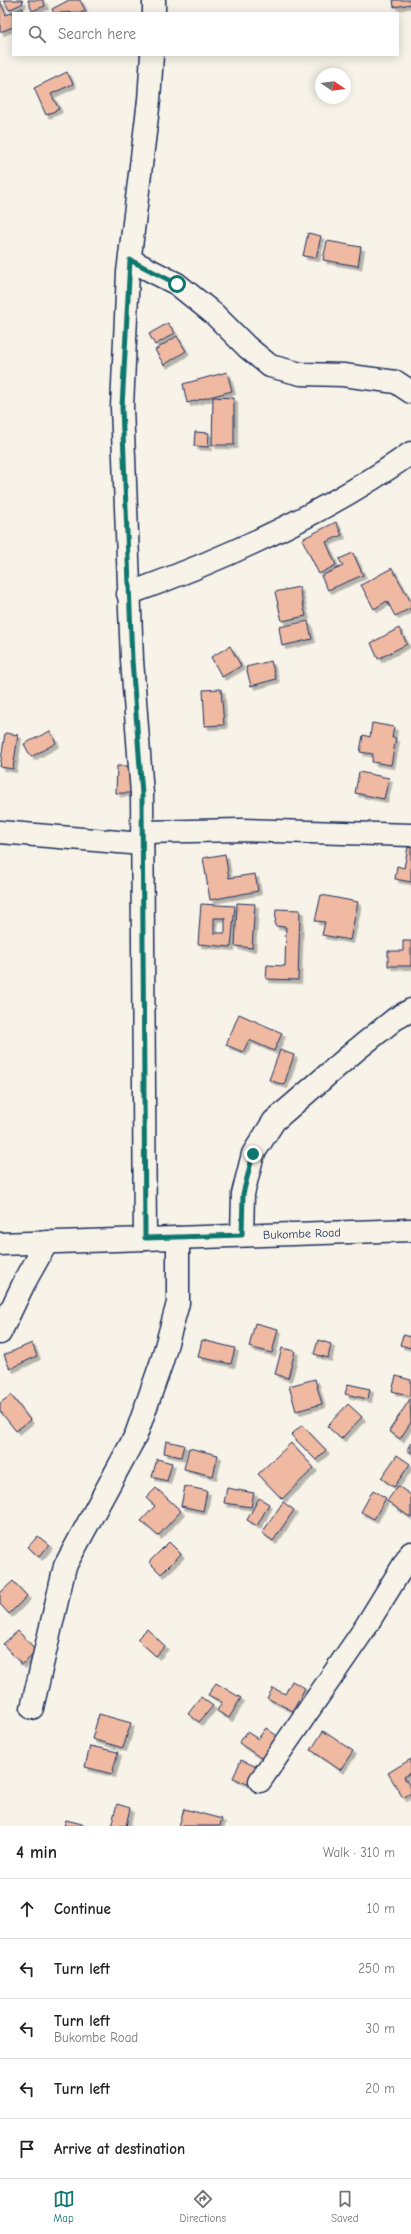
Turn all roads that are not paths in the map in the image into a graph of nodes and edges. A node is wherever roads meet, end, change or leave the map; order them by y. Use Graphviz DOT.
graph roads {
  1 [pos="154,0"];
  2 [pos="154,12"];
  3 [pos="152,56"];
  4 [pos="130,260"];
  5 [pos="411,392"];
  6 [pos="411,453"];
  7 [pos="128,594"];
  8 [pos="0,832"];
  9 [pos="411,835"];
  10 [pos="142,838"];
  11 [pos="411,1010"];
  12 [pos="411,1230"];
  13 [pos="242,1235"];
  14 [pos="145,1238"];
  15 [pos="178,1238"];
  16 [pos="47,1242"];
  17 [pos="0,1244"];
  18 [pos="0,1333"];
  19 [pos="411,1553"];
  20 [pos="32,1708"];
  21 [pos="260,1781"];
  1 -- 2 [label="street"];
  3 -- 4 [label="street"];
  4 -- 5 [label="street"];
  4 -- 7 [label="street"];
  6 -- 7 [label="street"];
  7 -- 10 [label="street"];
  8 -- 10 [label="street"];
  9 -- 10 [label="street"];
  10 -- 14 [label="street"];
  11 -- 13 [label="street"];
  12 -- 13 [label="street, Bukombe Road"];
  13 -- 15 [label="street, Bukombe Road"];
  14 -- 15 [label="street, Bukombe Road"];
  14 -- 16 [label="street, Bukombe Road"];
  15 -- 20 [label="street"];
  16 -- 17 [label="street, Bukombe Road"];
  16 -- 18 [label="street"];
  19 -- 21 [label="street"];
}
